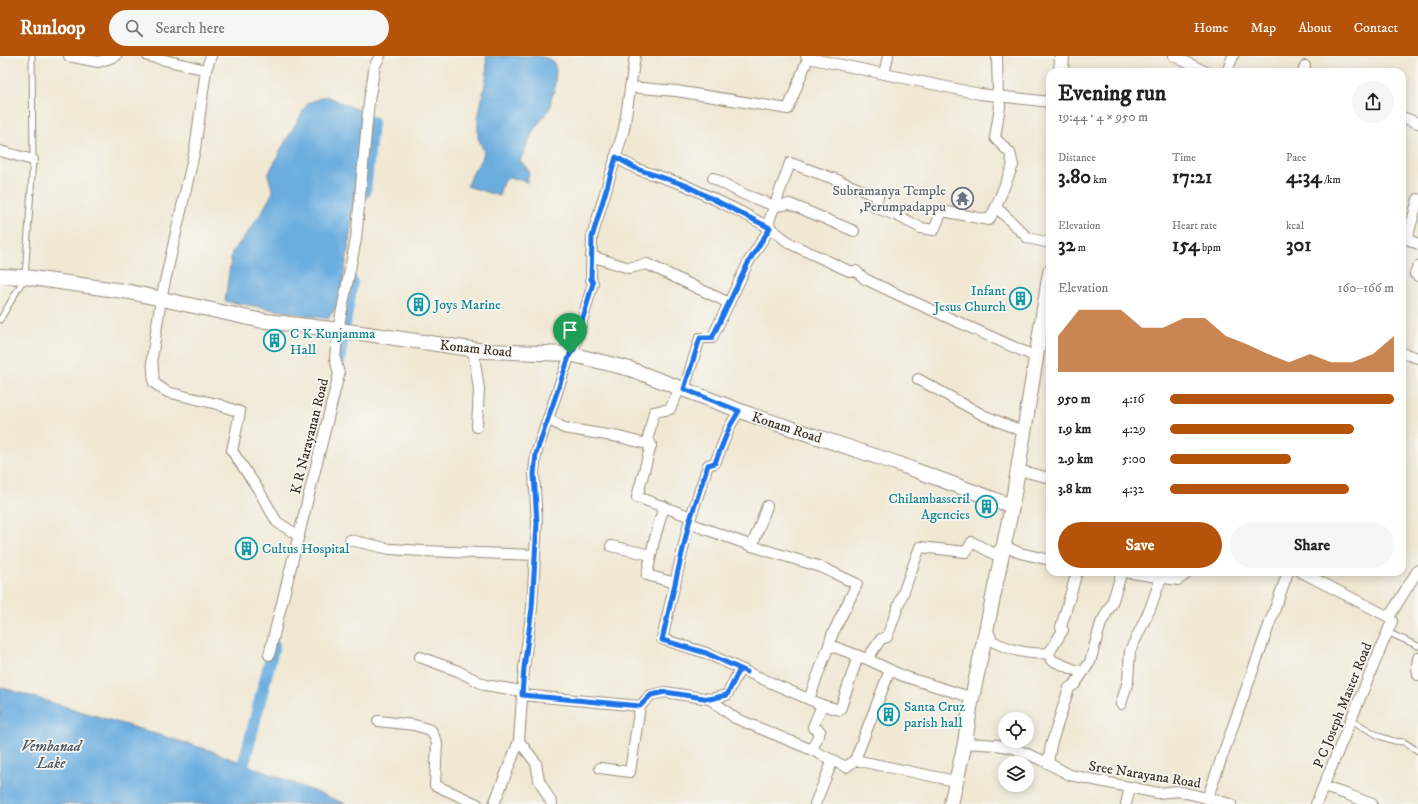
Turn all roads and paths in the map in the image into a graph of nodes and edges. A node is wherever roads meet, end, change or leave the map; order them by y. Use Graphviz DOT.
graph roads {
  1 [pos="32,56"];
  2 [pos="69,56"];
  3 [pos="116,56"];
  4 [pos="148,56"];
  5 [pos="211,56"];
  6 [pos="380,56"];
  7 [pos="635,56"];
  8 [pos="888,56"];
  9 [pos="997,56"];
  10 [pos="1062,56"];
  11 [pos="1174,56"];
  12 [pos="1233,56"];
  13 [pos="807,57"];
  14 [pos="98,59"];
  15 [pos="1061,68"];
  16 [pos="1187,68"];
  17 [pos="1228,68"];
  18 [pos="206,70"];
  19 [pos="884,74"];
  20 [pos="630,87"];
  21 [pos="998,95"];
  22 [pos="1046,101"];
  23 [pos="1406,118"];
  24 [pos="1418,123"];
  25 [pos="0,151"];
  26 [pos="616,157"];
  27 [pos="33,160"];
  28 [pos="713,178"];
  29 [pos="1418,198"];
  30 [pos="775,206"];
  31 [pos="996,207"];
  32 [pos="770,228"];
  33 [pos="854,231"];
  34 [pos="1046,242"];
  35 [pos="1418,244"];
  36 [pos="591,256"];
  37 [pos="1418,266"];
  38 [pos="0,276"];
  39 [pos="1418,276"];
  40 [pos="25,277"];
  41 [pos="1046,296"];
  42 [pos="161,299"];
  43 [pos="729,303"];
  44 [pos="0,320"];
  45 [pos="341,331"];
  46 [pos="473,349"];
  47 [pos="570,354"];
  48 [pos="1406,354"];
  49 [pos="1036,357"];
  50 [pos="1418,358"];
  51 [pos="918,379"];
  52 [pos="682,389"];
  53 [pos="739,411"];
  54 [pos="548,419"];
  55 [pos="477,427"];
  56 [pos="1024,432"];
  57 [pos="651,446"];
  58 [pos="1018,470"];
  59 [pos="1046,477"];
  60 [pos="664,506"];
  61 [pos="767,506"];
  62 [pos="1012,506"];
  63 [pos="690,520"];
  64 [pos="299,536"];
  65 [pos="350,540"];
  66 [pos="611,546"];
  67 [pos="752,546"];
  68 [pos="1004,546"];
  69 [pos="651,554"];
  70 [pos="535,555"];
  71 [pos="1046,559"];
  72 [pos="1418,570"];
  73 [pos="1076,576"];
  74 [pos="1122,576"];
  75 [pos="1148,576"];
  76 [pos="1184,576"];
  77 [pos="1287,576"];
  78 [pos="1310,576"];
  79 [pos="1161,578"];
  80 [pos="675,583"];
  81 [pos="1389,617"];
  82 [pos="1387,632"];
  83 [pos="986,633"];
  84 [pos="830,645"];
  85 [pos="1418,646"];
  86 [pos="1050,654"];
  87 [pos="269,655"];
  88 [pos="420,657"];
  89 [pos="863,658"];
  90 [pos="1418,658"];
  91 [pos="890,670"];
  92 [pos="1083,671"];
  93 [pos="747,672"];
  94 [pos="1418,675"];
  95 [pos="522,693"];
  96 [pos="973,698"];
  97 [pos="710,699"];
  98 [pos="808,699"];
  99 [pos="1121,704"];
  100 [pos="822,705"];
  101 [pos="640,706"];
  102 [pos="1351,720"];
  103 [pos="378,721"];
  104 [pos="519,741"];
  105 [pos="965,743"];
  106 [pos="812,750"];
  107 [pos="1418,751"];
  108 [pos="833,760"];
  109 [pos="855,760"];
  110 [pos="1048,763"];
  111 [pos="600,768"];
  112 [pos="955,782"];
  113 [pos="1130,788"];
  114 [pos="1323,788"];
  115 [pos="1207,799"];
  116 [pos="477,804"];
  117 [pos="494,804"];
  118 [pos="552,804"];
  119 [pos="815,804"];
  120 [pos="951,804"];
  121 [pos="1126,804"];
  122 [pos="1231,804"];
  123 [pos="1316,804"];
  124 [pos="1372,804"];
  1 -- 27 [label="lane"];
  2 -- 14 [label="street"];
  3 -- 14 [label="street"];
  4 -- 18 [label="street"];
  5 -- 18 [label="street"];
  6 -- 45 [label="street, K R Narayanan Road"];
  7 -- 20 [label="street"];
  8 -- 19 [label="street"];
  9 -- 21 [label="street"];
  10 -- 15 [label="street"];
  11 -- 16 [label="street"];
  12 -- 17 [label="street"];
  13 -- 19 [label="street"];
  13 -- 20 [label="street"];
  18 -- 42 [label="street"];
  19 -- 21 [label="street"];
  20 -- 26 [label="street"];
  21 -- 22 [label="street"];
  21 -- 31 [label="street"];
  23 -- 24 [label="street"];
  25 -- 27 [label="street"];
  26 -- 32 [label="street"];
  26 -- 36 [label="street"];
  27 -- 40 [label="lane"];
  28 -- 30 [label="street"];
  29 -- 35 [label="street"];
  30 -- 31 [label="street"];
  30 -- 32 [label="street"];
  30 -- 33 [label="street"];
  31 -- 34 [label="street"];
  32 -- 43 [label="street"];
  32 -- 49 [label="street"];
  36 -- 43 [label="street"];
  36 -- 47 [label="street"];
  37 -- 39 [label="street"];
  38 -- 40 [label="street, Konam Road"];
  40 -- 42 [label="street, Konam Road"];
  40 -- 44 [label="lane"];
  41 -- 49 [label="street"];
  42 -- 45 [label="street, Konam Road"];
  42 -- 64 [label="street"];
  43 -- 52 [label="street"];
  45 -- 46 [label="street, Konam Road"];
  45 -- 64 [label="street, K R Narayanan Road"];
  46 -- 47 [label="street, Konam Road"];
  46 -- 55 [label="street"];
  47 -- 52 [label="street, Konam Road"];
  47 -- 54 [label="street"];
  48 -- 50 [label="street"];
  49 -- 56 [label="street"];
  51 -- 56 [label="street"];
  52 -- 53 [label="street, Konam Road"];
  52 -- 57 [label="street"];
  53 -- 62 [label="street, Konam Road"];
  53 -- 63 [label="street"];
  54 -- 57 [label="street"];
  54 -- 70 [label="street"];
  56 -- 58 [label="street"];
  57 -- 60 [label="street"];
  58 -- 59 [label="street"];
  58 -- 62 [label="street"];
  60 -- 63 [label="street"];
  60 -- 69 [label="street"];
  61 -- 67 [label="street"];
  62 -- 68 [label="street"];
  63 -- 67 [label="street"];
  63 -- 80 [label="street"];
  64 -- 87 [label="street, K R Narayanan Road"];
  65 -- 70 [label="street"];
  66 -- 69 [label="street"];
  67 -- 84 [label="street"];
  68 -- 71 [label="street"];
  68 -- 83 [label="street"];
  68 -- 89 [label="street"];
  69 -- 80 [label="street"];
  70 -- 95 [label="street"];
  72 -- 81 [label="street"];
  73 -- 86 [label="street"];
  74 -- 92 [label="street"];
  75 -- 79 [label="street"];
  76 -- 79 [label="street"];
  77 -- 115 [label="street"];
  78 -- 81 [label="street"];
  79 -- 99 [label="street"];
  80 -- 93 [label="street"];
  81 -- 82 [label="street, P C Joseph Master Road"];
  82 -- 85 [label="lane"];
  82 -- 102 [label="street, P C Joseph Master Road"];
  83 -- 86 [label="street"];
  83 -- 96 [label="street"];
  84 -- 89 [label="street"];
  84 -- 98 [label="street"];
  86 -- 92 [label="street"];
  88 -- 95 [label="street"];
  89 -- 91 [label="street"];
  89 -- 100 [label="street"];
  90 -- 94 [label="street"];
  91 -- 96 [label="street"];
  91 -- 109 [label="street"];
  92 -- 110 [label="street"];
  93 -- 97 [label="street"];
  93 -- 98 [label="street"];
  95 -- 101 [label="street"];
  95 -- 104 [label="street"];
  96 -- 105 [label="street"];
  97 -- 101 [label="street"];
  97 -- 106 [label="street"];
  98 -- 100 [label="street"];
  100 -- 106 [label="street"];
  101 -- 111 [label="street"];
  102 -- 107 [label="lane"];
  102 -- 114 [label="street, P C Joseph Master Road"];
  103 -- 116 [label="street"];
  104 -- 117 [label="street"];
  104 -- 118 [label="street"];
  105 -- 110 [label="street, Sree Narayana Road"];
  105 -- 112 [label="street"];
  106 -- 108 [label="street"];
  108 -- 109 [label="street"];
  108 -- 119 [label="street"];
  109 -- 112 [label="street"];
  110 -- 113 [label="street, Sree Narayana Road"];
  112 -- 120 [label="street"];
  113 -- 115 [label="street, Sree Narayana Road"];
  113 -- 121 [label="street"];
  114 -- 123 [label="street, P C Joseph Master Road"];
  114 -- 124 [label="street"];
  115 -- 122 [label="street, Sree Narayana Road"];
}
